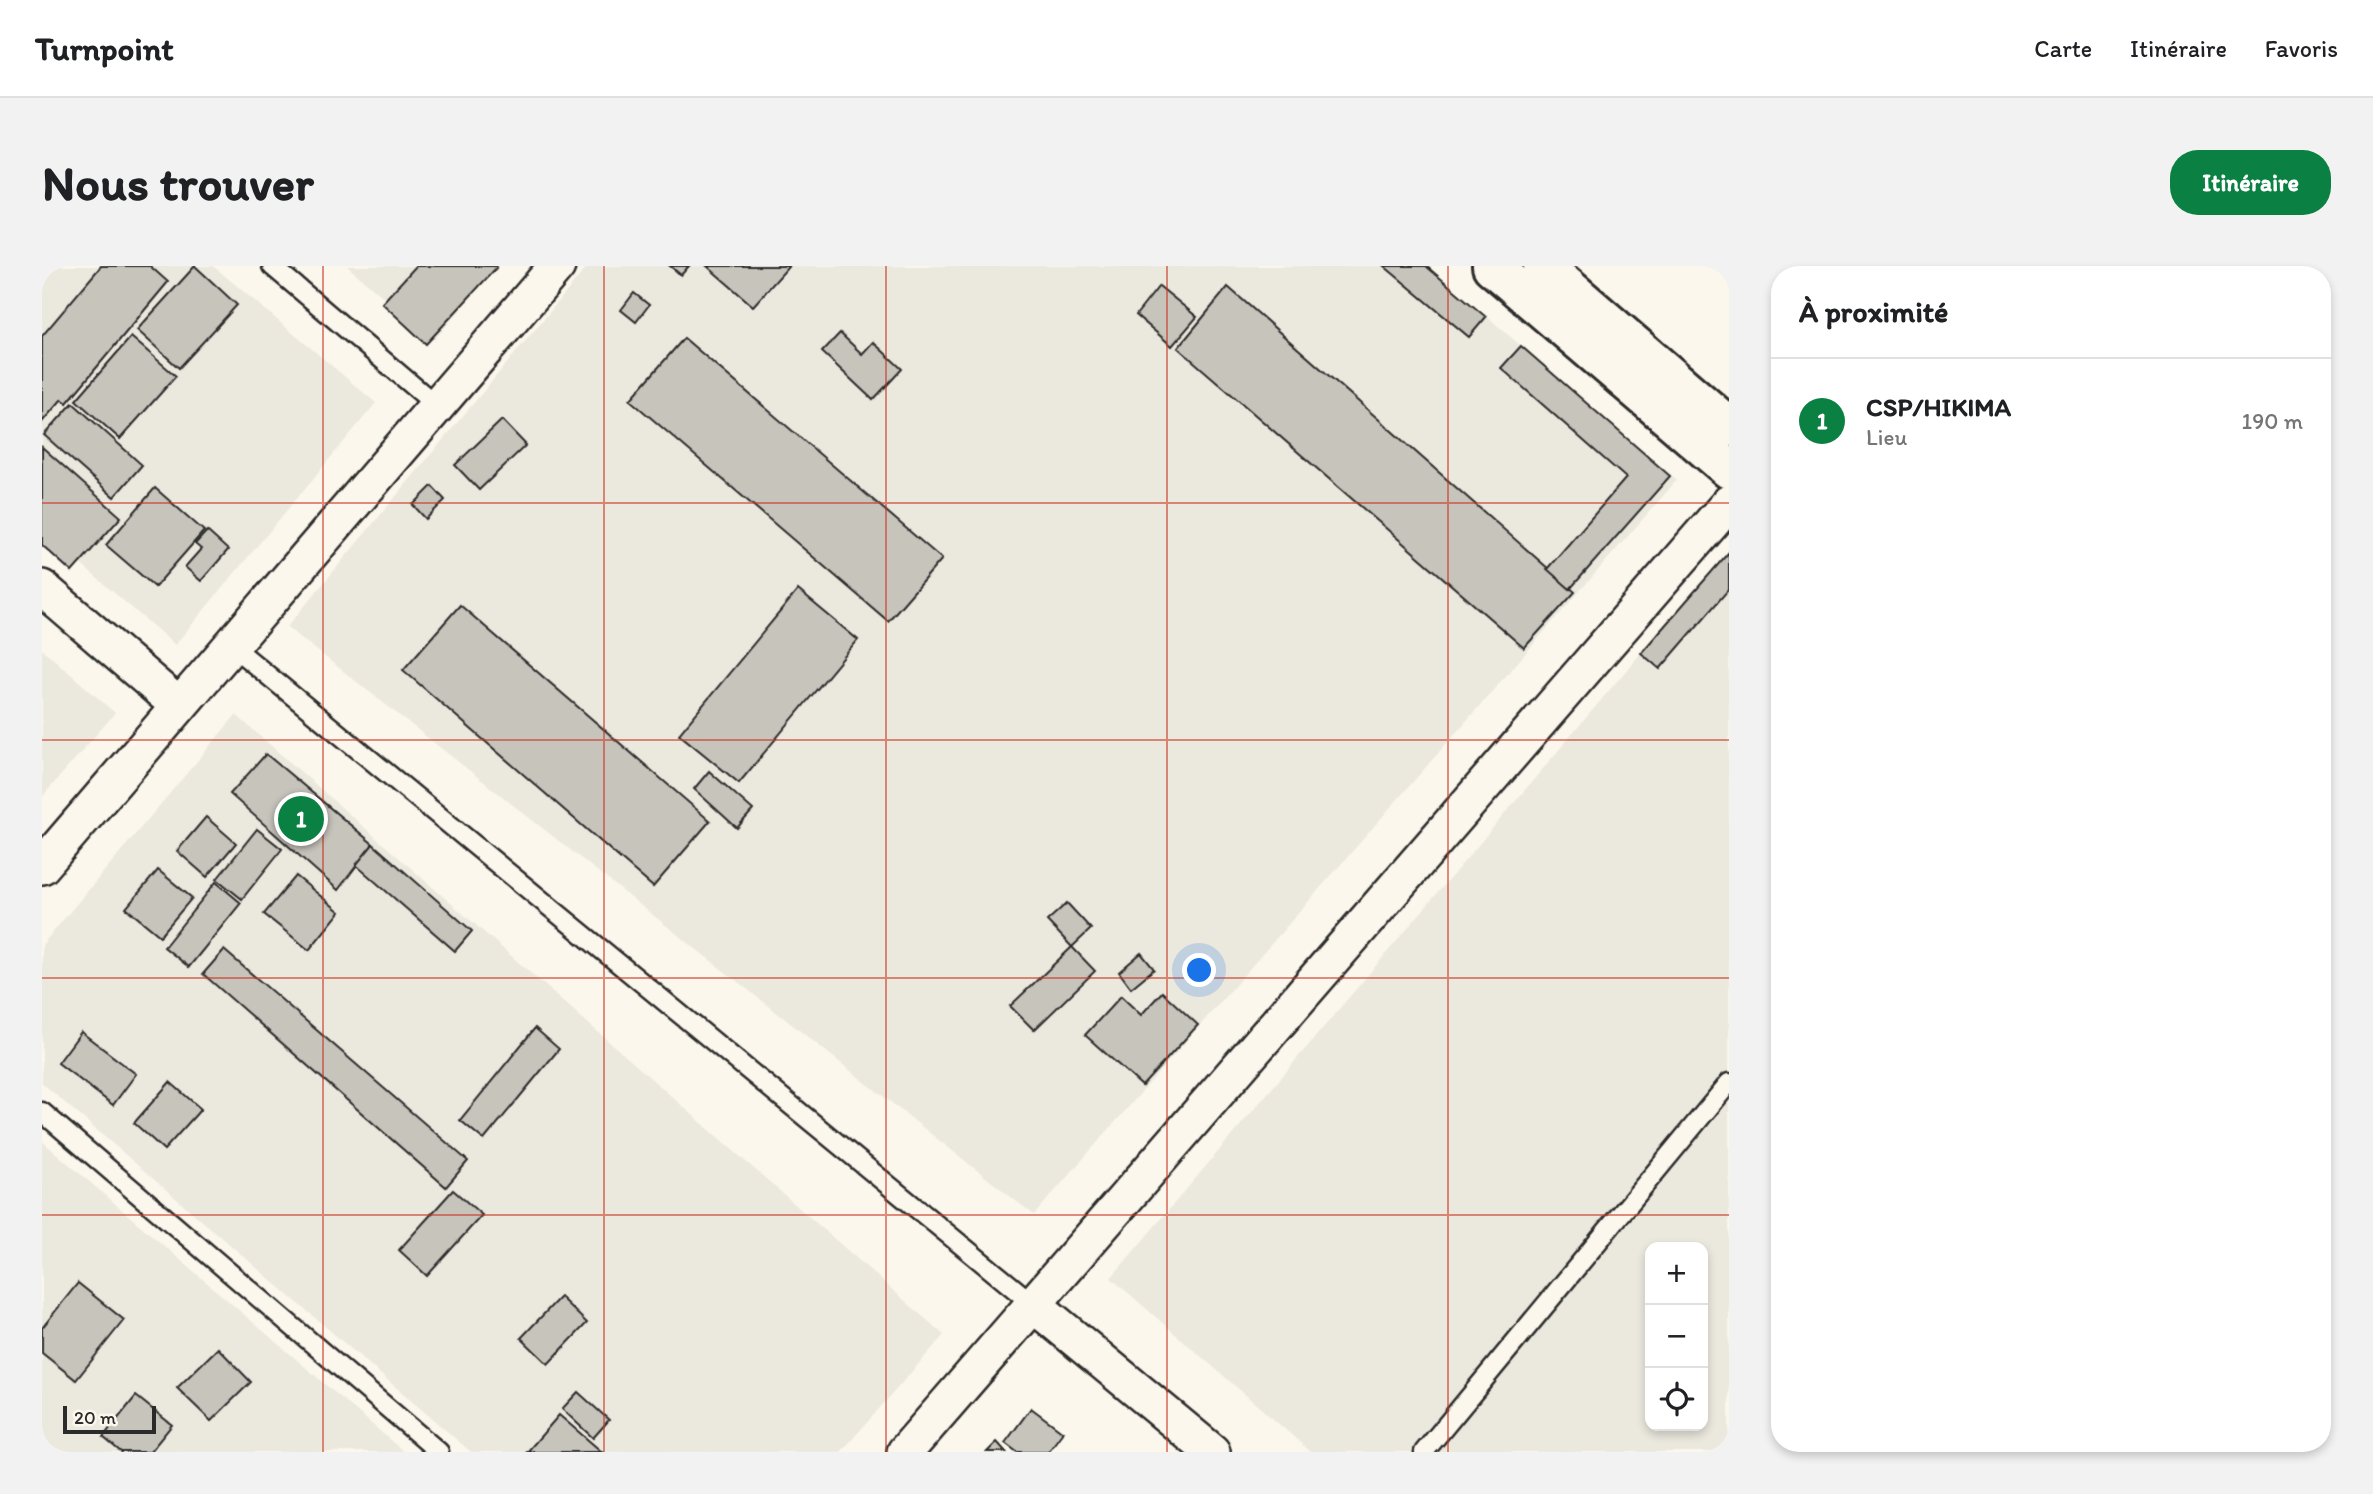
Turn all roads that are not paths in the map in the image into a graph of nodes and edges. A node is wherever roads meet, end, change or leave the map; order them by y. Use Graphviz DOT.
graph roads {
  1 [pos="272,266"];
  2 [pos="557,266"];
  3 [pos="1492,266"];
  4 [pos="1543,266"];
  5 [pos="437,406"];
  6 [pos="1718,424"];
  7 [pos="1729,469"];
  8 [pos="1729,503"];
  9 [pos="42,588"];
  10 [pos="231,645"];
  11 [pos="179,706"];
  12 [pos="42,866"];
  13 [pos="1729,1083"];
  14 [pos="42,1112"];
  15 [pos="1033,1304"];
  16 [pos="439,1452"];
  17 [pos="905,1452"];
  18 [pos="1212,1452"];
  19 [pos="1424,1452"];
  1 -- 5 [label="lane"];
  2 -- 5 [label="street"];
  3 -- 6 [label="highway"];
  4 -- 6 [label="highway"];
  5 -- 10 [label="street"];
  6 -- 7 [label="highway"];
  8 -- 15 [label="street"];
  9 -- 11 [label="street"];
  10 -- 11 [label="street"];
  10 -- 15 [label="lane"];
  11 -- 12 [label="street"];
  13 -- 19 [label="lane"];
  14 -- 16 [label="lane"];
  15 -- 17 [label="street"];
  15 -- 18 [label="street"];
}
